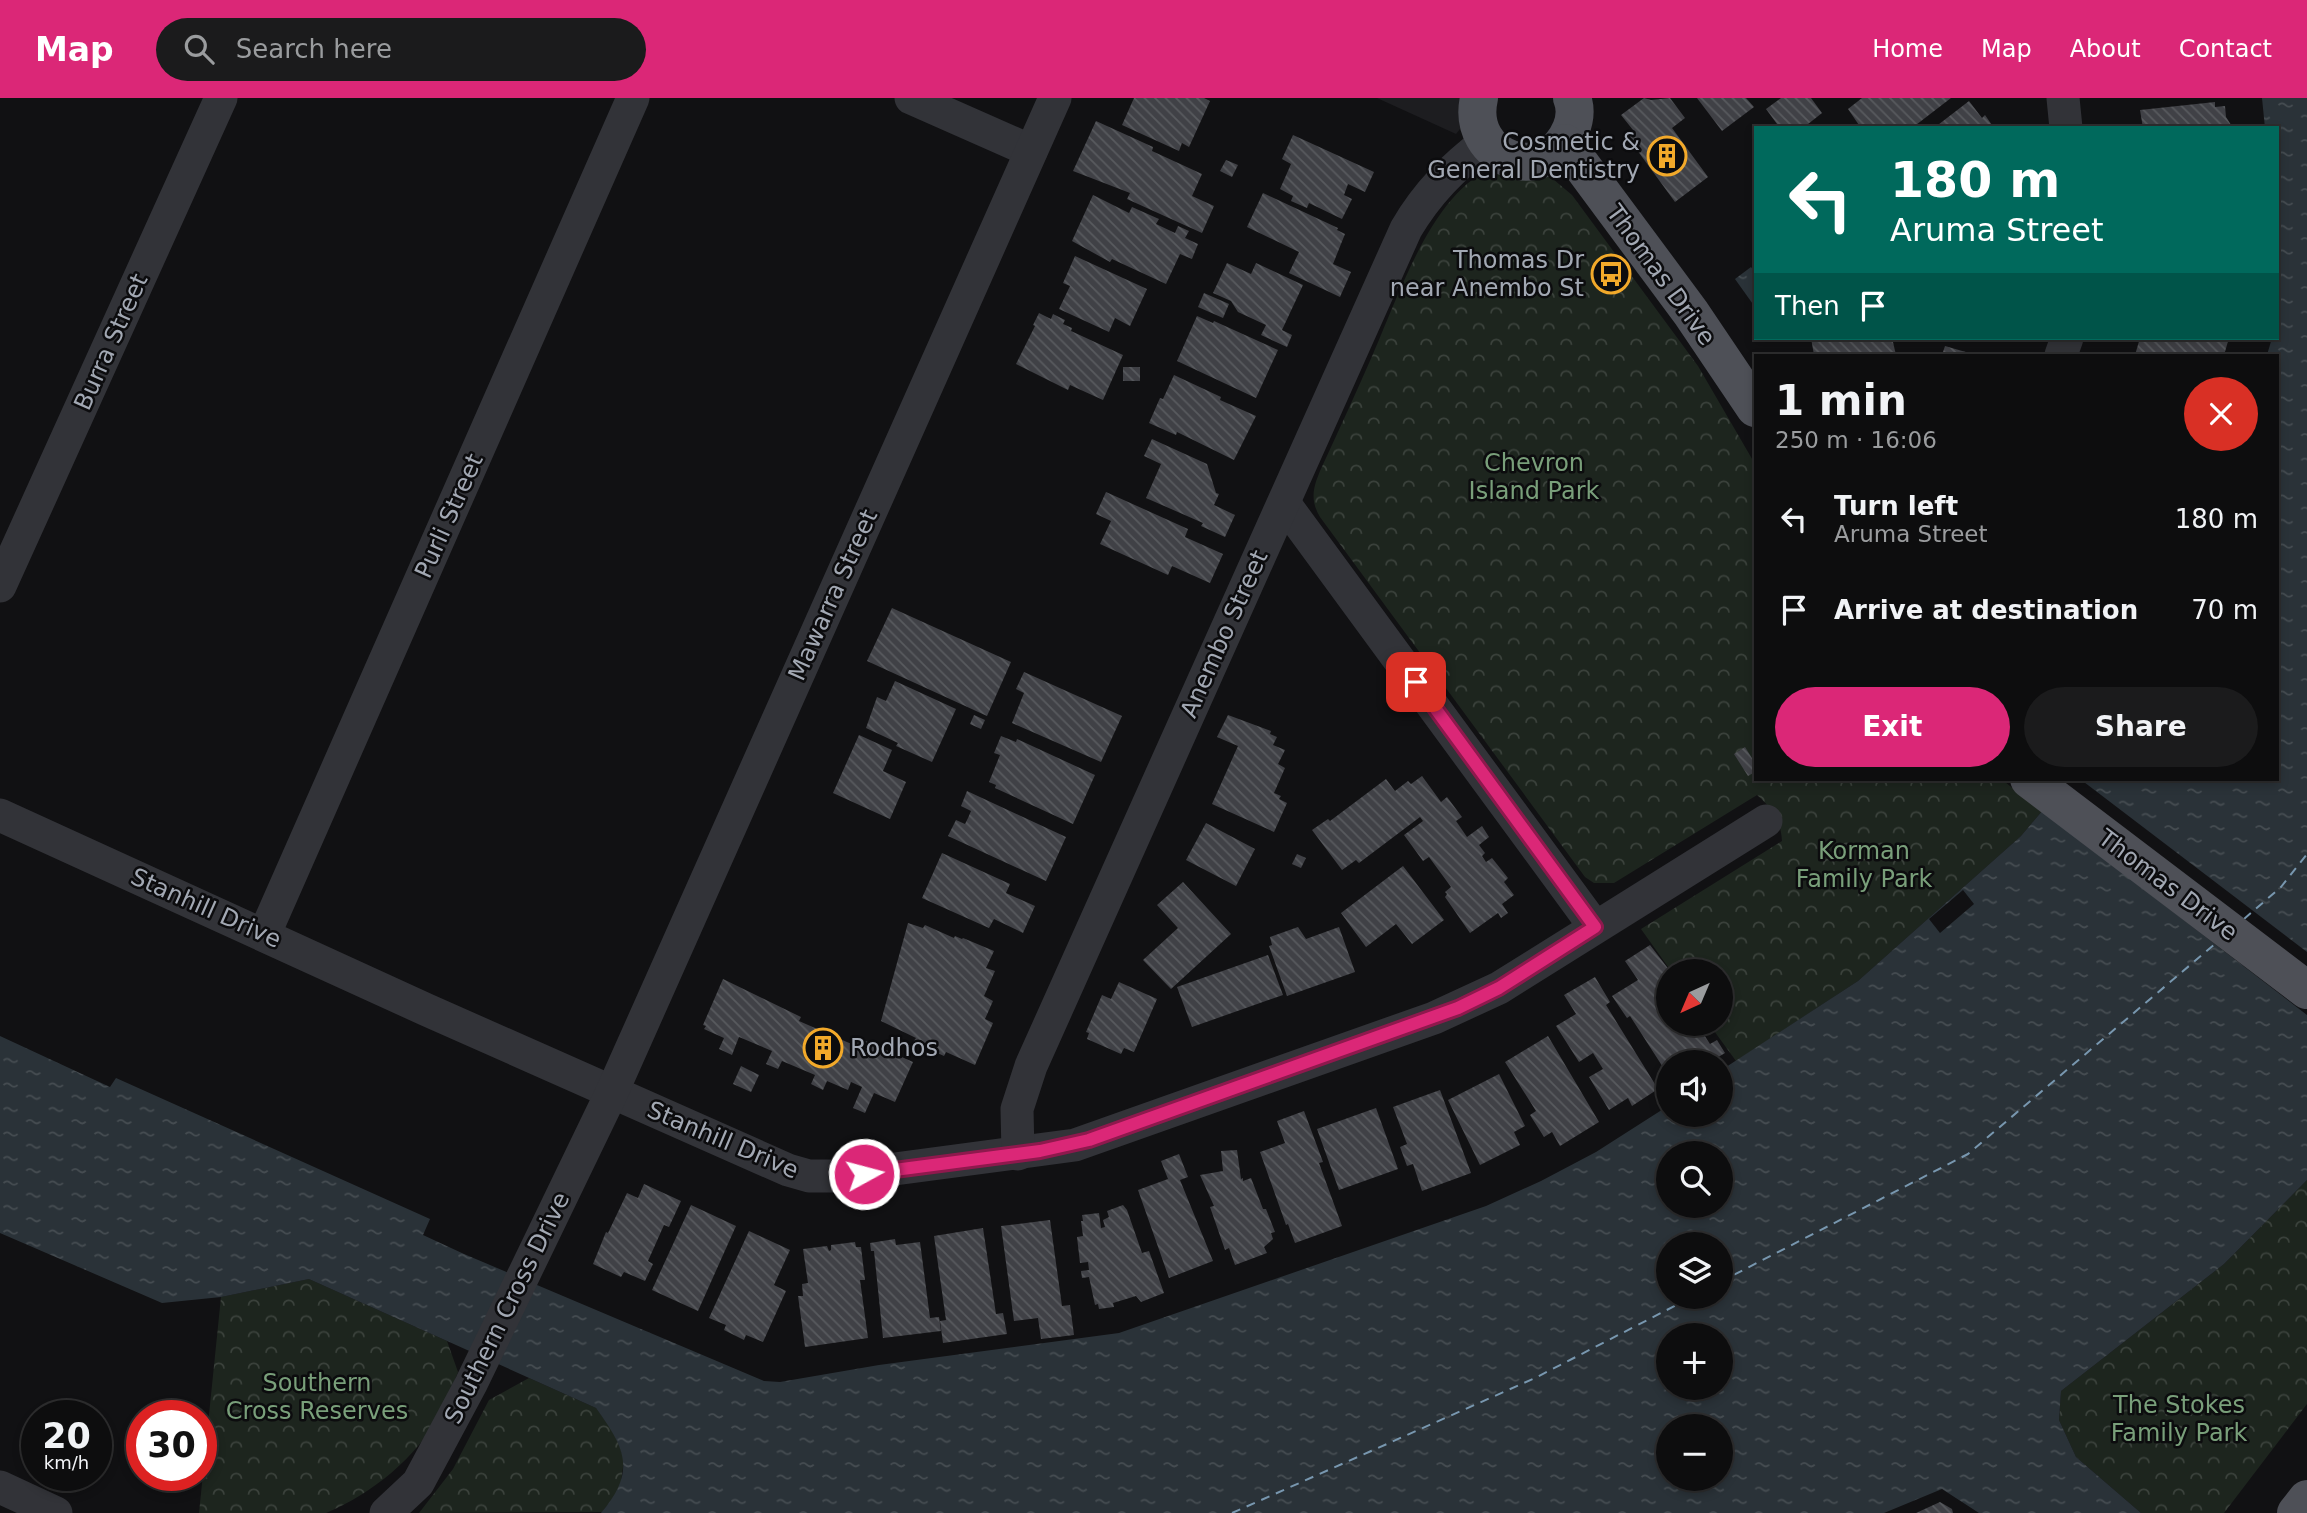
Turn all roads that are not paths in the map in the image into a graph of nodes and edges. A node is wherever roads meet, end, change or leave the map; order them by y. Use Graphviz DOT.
graph roads {
  1 [pos="221,98"];
  2 [pos="633,98"];
  3 [pos="911,98"];
  4 [pos="1055,98"];
  5 [pos="1479,98"];
  6 [pos="1572,98"];
  7 [pos="2063,98"];
  8 [pos="2066,126"];
  9 [pos="1486,142"];
  10 [pos="1565,143"];
  11 [pos="1031,151"];
  12 [pos="1754,407"];
  13 [pos="1284,503"];
  14 [pos="0,586"];
  15 [pos="2037,785"];
  16 [pos="0,815"];
  17 [pos="1766,821"];
  18 [pos="1595,927"];
  19 [pos="264,935"];
  20 [pos="2307,990"];
  21 [pos="612,1092"];
  22 [pos="1018,1154"];
  23 [pos="0,1487"];
  24 [pos="2307,1499"];
  25 [pos="56,1513"];
  26 [pos="386,1513"];
  27 [pos="2296,1513"];
  1 -- 14 [label="street, Burra Street"];
  2 -- 19 [label="street, Purli Street"];
  3 -- 11 [label="street"];
  4 -- 11 [label="street, Mawarra Street"];
  5 -- 9 [label="main road"];
  6 -- 10 [label="main road"];
  7 -- 8 [label="street"];
  9 -- 10 [label="main road"];
  9 -- 13 [label="street, Anembo Street"];
  10 -- 12 [label="main road, Thomas Drive"];
  11 -- 21 [label="street, Mawarra Street"];
  13 -- 18 [label="street"];
  13 -- 22 [label="street, Anembo Street"];
  15 -- 20 [label="main road, Thomas Drive"];
  16 -- 19 [label="street, Stanhill Drive"];
  17 -- 18 [label="street, Stanhill Drive"];
  18 -- 22 [label="street, Stanhill Drive"];
  19 -- 21 [label="street, Stanhill Drive"];
  21 -- 22 [label="street, Stanhill Drive"];
  21 -- 26 [label="street, Southern Cross Drive"];
  23 -- 25 [label="street"];
  24 -- 27 [label="main road"];
}
